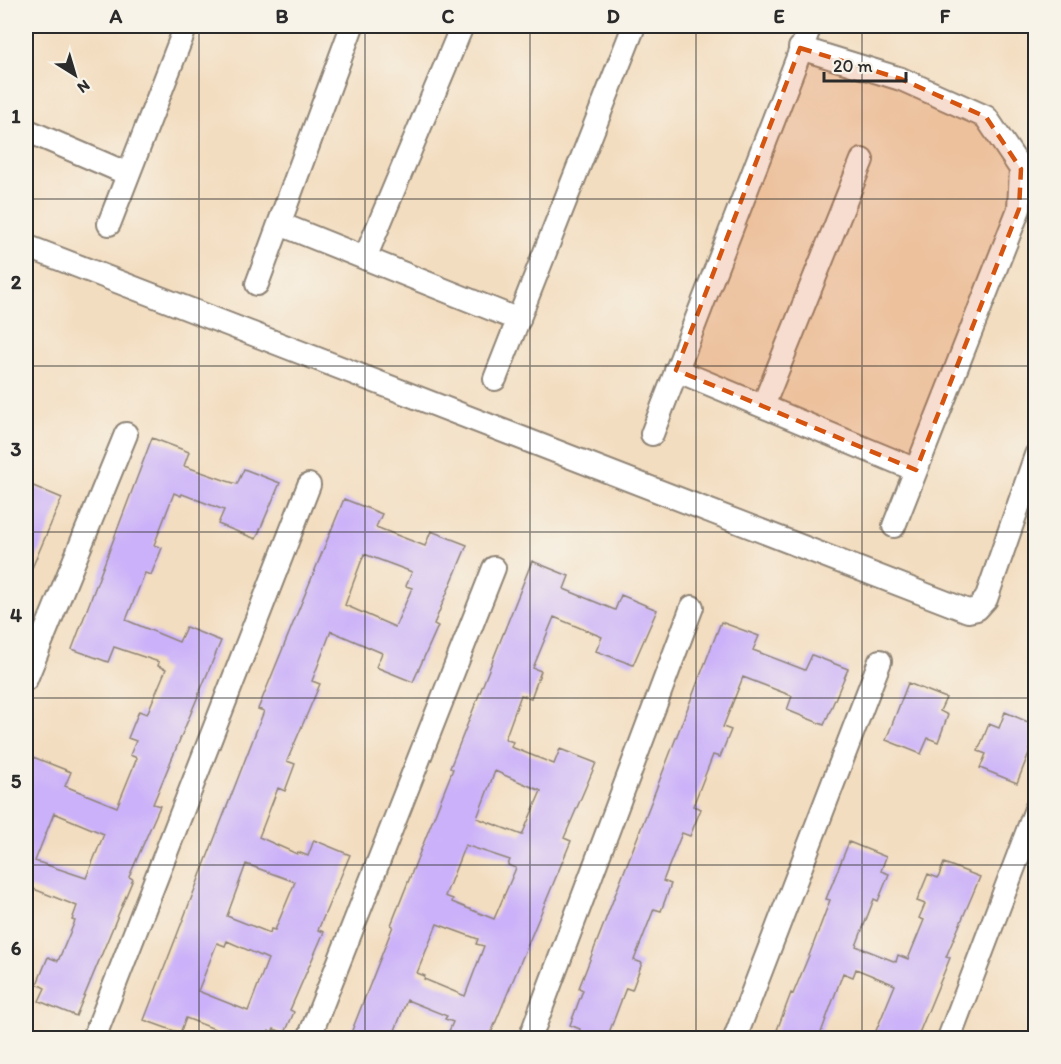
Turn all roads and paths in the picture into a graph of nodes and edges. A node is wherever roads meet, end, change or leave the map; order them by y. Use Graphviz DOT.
graph roads {
  1 [pos="186,26"];
  2 [pos="352,26"];
  3 [pos="462,26"];
  4 [pos="634,26"];
  5 [pos="810,26"];
  6 [pos="800,48"];
  7 [pos="26,130"];
  8 [pos="862,160"];
  9 [pos="128,174"];
  10 [pos="109,224"];
  11 [pos="280,224"];
  12 [pos="26,246"];
  13 [pos="365,258"];
  14 [pos="257,284"];
  15 [pos="519,320"];
  16 [pos="676,370"];
  17 [pos="495,379"];
  18 [pos="763,406"];
  19 [pos="126,434"];
  20 [pos="652,434"];
  21 [pos="1035,455"];
  22 [pos="916,470"];
  23 [pos="309,485"];
  24 [pos="894,526"];
  25 [pos="494,568"];
  26 [pos="692,607"];
  27 [pos="880,661"];
  28 [pos="26,679"];
  29 [pos="1035,809"];
  30 [pos="94,1038"];
  31 [pos="309,1038"];
  32 [pos="530,1038"];
  33 [pos="735,1038"];
  34 [pos="948,1038"];
  1 -- 9 [label="street"];
  2 -- 11 [label="street"];
  3 -- 13 [label="street"];
  4 -- 15 [label="street"];
  5 -- 6 [label="street"];
  6 -- 16 [label="street"];
  6 -- 22 [label="street"];
  7 -- 9 [label="street"];
  8 -- 18 [label="street"];
  9 -- 10 [label="street"];
  11 -- 13 [label="street"];
  11 -- 14 [label="street"];
  12 -- 21 [label="street"];
  13 -- 15 [label="street"];
  15 -- 17 [label="street"];
  16 -- 18 [label="street"];
  16 -- 20 [label="street"];
  18 -- 22 [label="street"];
  19 -- 28 [label="street"];
  22 -- 24 [label="street"];
  23 -- 30 [label="street"];
  25 -- 31 [label="street"];
  26 -- 32 [label="street"];
  27 -- 33 [label="street"];
  29 -- 34 [label="street"];
}
